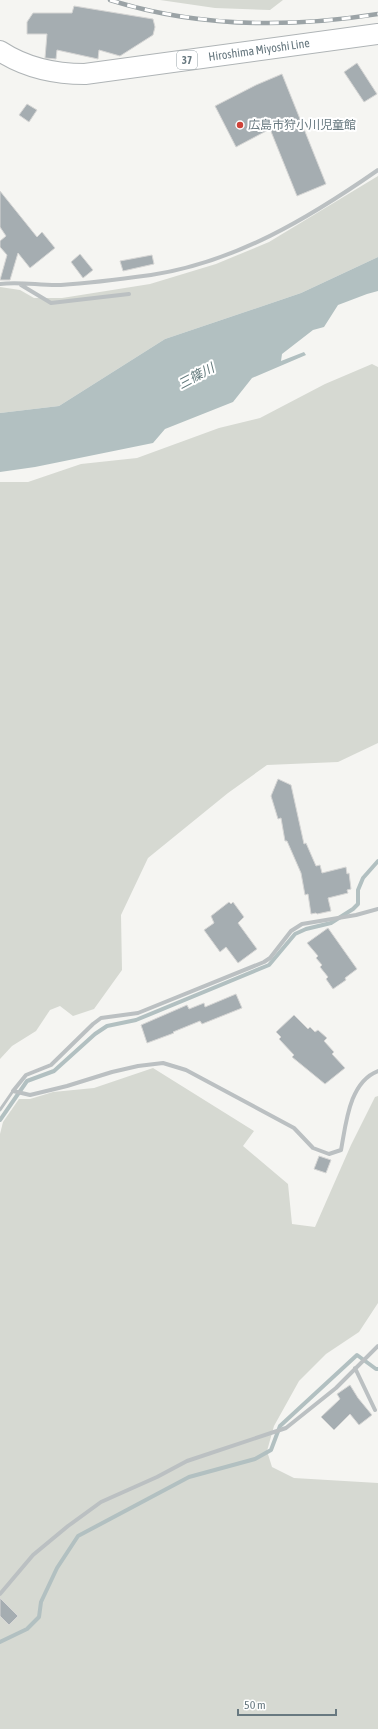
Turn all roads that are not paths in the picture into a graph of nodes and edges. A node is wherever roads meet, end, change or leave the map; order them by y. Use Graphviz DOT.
graph roads {
  1 [pos="378,34"];
  2 [pos="0,51"];
  3 [pos="378,170"];
  4 [pos="0,284"];
  5 [pos="20,284"];
  6 [pos="129,294"];
  7 [pos="378,909"];
  8 [pos="378,1071"];
  9 [pos="13,1091"];
  10 [pos="0,1110"];
  11 [pos="378,1346"];
  12 [pos="355,1368"];
  13 [pos="375,1410"];
  14 [pos="0,1594"];
  1 -- 2 [label="main road, Hiroshima Miyoshi Line / 37"];
  3 -- 5 [label="street"];
  4 -- 5 [label="street"];
  5 -- 6 [label="street"];
  7 -- 9 [label="street"];
  8 -- 9 [label="street"];
  9 -- 10 [label="lane"];
  11 -- 12 [label="street"];
  12 -- 13 [label="street"];
  12 -- 14 [label="street"];
}
